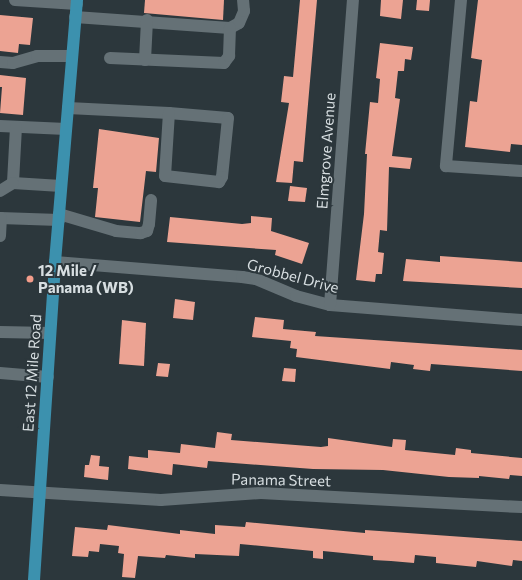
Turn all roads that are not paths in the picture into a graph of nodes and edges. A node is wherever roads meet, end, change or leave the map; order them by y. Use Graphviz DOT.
graph roads {
  1 [pos="15,0"];
  2 [pos="243,0"];
  3 [pos="353,0"];
  4 [pos="461,0"];
  5 [pos="77,2"];
  6 [pos="75,17"];
  7 [pos="147,20"];
  8 [pos="230,28"];
  9 [pos="72,56"];
  10 [pos="110,58"];
  11 [pos="145,60"];
  12 [pos="0,62"];
  13 [pos="68,108"];
  14 [pos="169,113"];
  15 [pos="0,126"];
  16 [pos="16,127"];
  17 [pos="66,129"];
  18 [pos="522,171"];
  19 [pos="13,184"];
  20 [pos="62,186"];
  21 [pos="0,191"];
  22 [pos="151,200"];
  23 [pos="59,217"];
  24 [pos="1,218"];
  25 [pos="0,236"];
  26 [pos="55,262"];
  27 [pos="330,305"];
  28 [pos="522,320"];
  29 [pos="0,332"];
  30 [pos="50,333"];
  31 [pos="0,373"];
  32 [pos="48,377"];
  33 [pos="0,490"];
  34 [pos="40,492"];
  35 [pos="522,507"];
  36 [pos="34,580"];
  1 -- 5 [label="street"];
  2 -- 8 [label="street"];
  3 -- 27 [label="street, Elmgrove Avenue"];
  4 -- 18 [label="street"];
  5 -- 6 [label="main road, East 12 Mile Road"];
  6 -- 7 [label="street"];
  6 -- 9 [label="main road, East 12 Mile Road"];
  7 -- 8 [label="street"];
  7 -- 11 [label="street"];
  8 -- 11 [label="street"];
  9 -- 12 [label="street"];
  9 -- 13 [label="main road, East 12 Mile Road"];
  10 -- 11 [label="street"];
  13 -- 14 [label="street"];
  13 -- 17 [label="main road, East 12 Mile Road"];
  14 -- 14 [label="street"];
  15 -- 16 [label="street"];
  16 -- 17 [label="street"];
  16 -- 19 [label="street"];
  17 -- 20 [label="main road, East 12 Mile Road"];
  19 -- 20 [label="street"];
  19 -- 21 [label="street"];
  20 -- 23 [label="main road, East 12 Mile Road"];
  22 -- 23 [label="street"];
  23 -- 24 [label="street"];
  23 -- 26 [label="main road, East 12 Mile Road"];
  24 -- 25 [label="street"];
  26 -- 27 [label="street, Grobbel Drive"];
  26 -- 30 [label="main road, East 12 Mile Road"];
  27 -- 28 [label="street, Grobbel Drive"];
  29 -- 30 [label="street"];
  30 -- 32 [label="main road, East 12 Mile Road"];
  31 -- 32 [label="street"];
  32 -- 34 [label="main road, East 12 Mile Road"];
  33 -- 34 [label="street, Panama Street"];
  34 -- 35 [label="street, Panama Street"];
  34 -- 36 [label="main road, East 12 Mile Road"];
}
